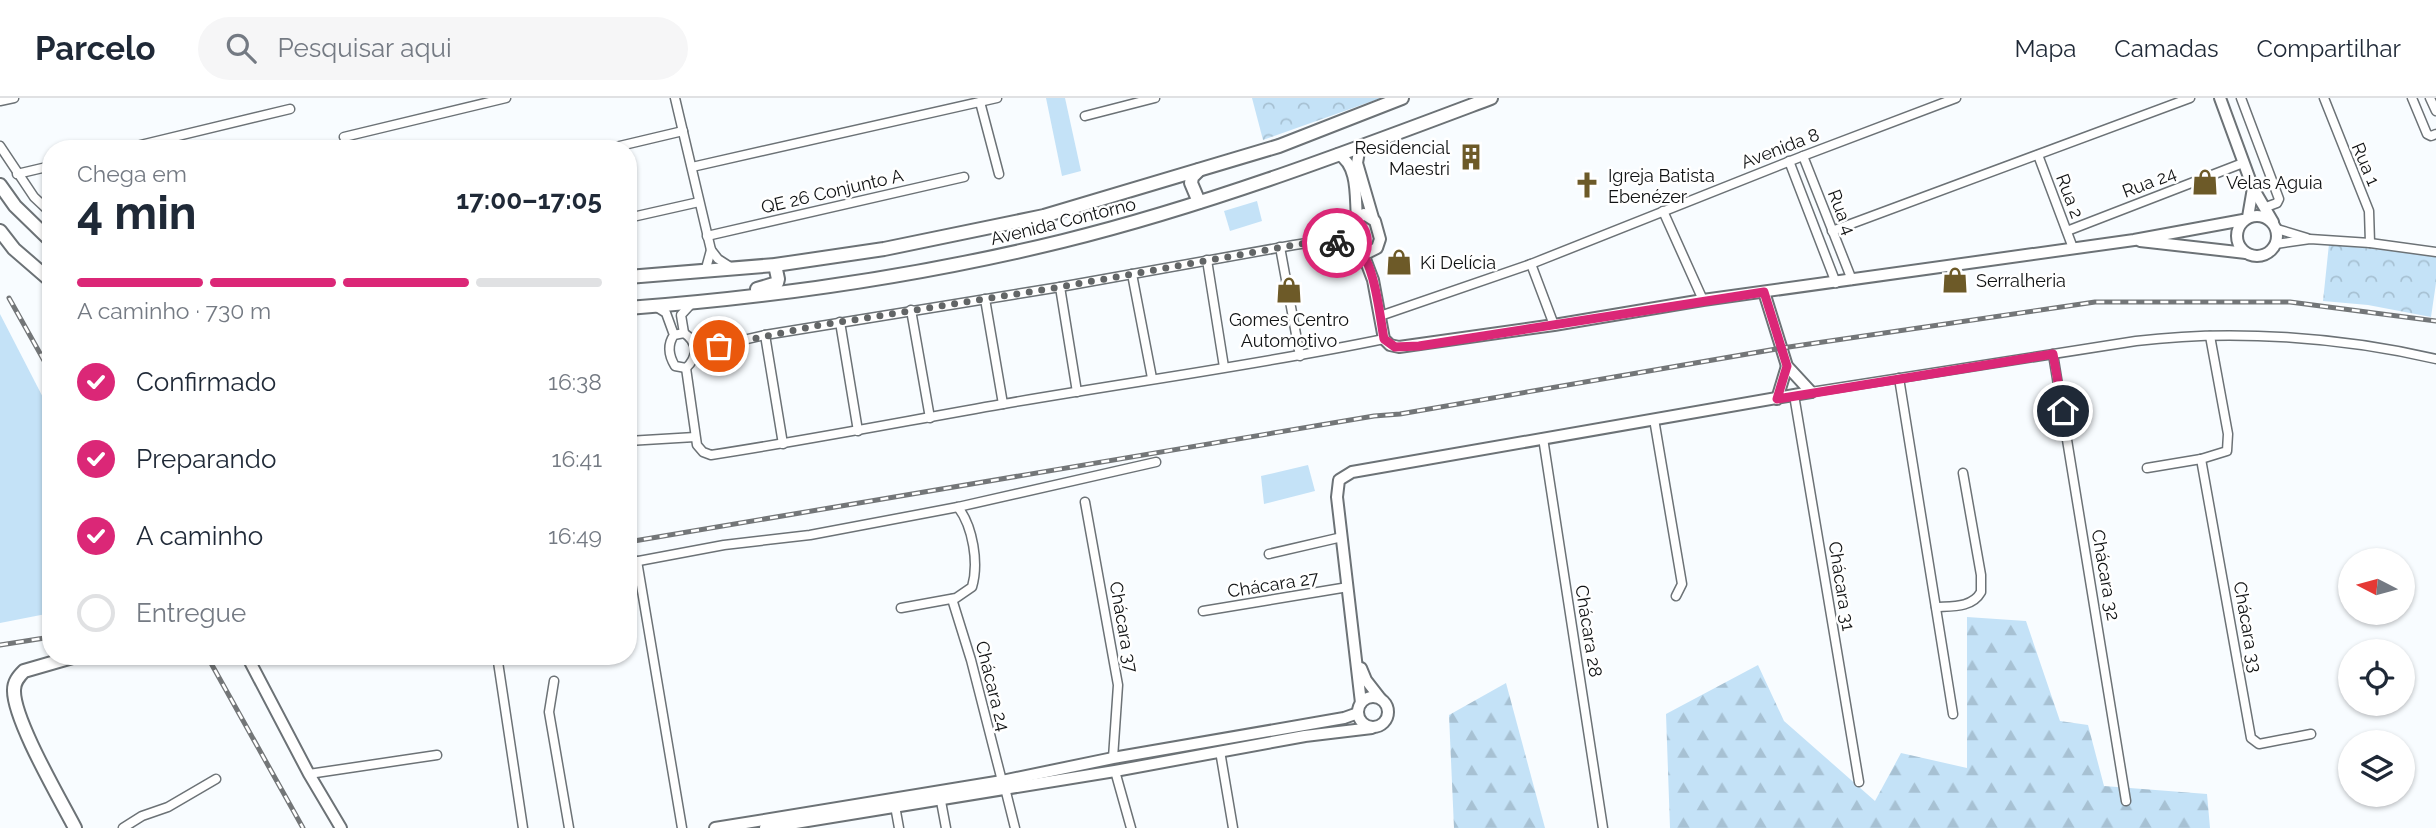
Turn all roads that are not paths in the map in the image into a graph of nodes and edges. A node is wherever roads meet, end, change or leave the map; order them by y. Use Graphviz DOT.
graph roads {
  1 [pos="14,98"];
  2 [pos="506,98"];
  3 [pos="676,98"];
  4 [pos="998,98"];
  5 [pos="1155,98"];
  6 [pos="1402,98"];
  7 [pos="1956,98"];
  8 [pos="2190,98"];
  9 [pos="2220,98"];
  10 [pos="2241,98"];
  11 [pos="2324,98"];
  12 [pos="2412,98"];
  13 [pos="2430,98"];
  14 [pos="1488,99"];
  15 [pos="0,101"];
  16 [pos="980,102"];
  17 [pos="290,109"];
  18 [pos="2436,111"];
  19 [pos="1085,116"];
  20 [pos="683,131"];
  21 [pos="2436,134"];
  22 [pos="344,137"];
  23 [pos="161,140"];
  24 [pos="637,142"];
  25 [pos="0,146"];
  26 [pos="1360,146"];
  27 [pos="1338,154"];
  28 [pos="2038,155"];
  29 [pos="1803,156"];
  30 [pos="1789,162"];
  31 [pos="2244,163"];
  32 [pos="692,167"];
  33 [pos="42,168"];
  34 [pos="1200,170"];
  35 [pos="17,174"];
  36 [pos="999,174"];
  37 [pos="964,177"];
  38 [pos="0,185"];
  39 [pos="2253,188"];
  40 [pos="1820,200"];
  41 [pos="699,202"];
  42 [pos="1199,202"];
  43 [pos="42,205"];
  44 [pos="1806,205"];
  45 [pos="2266,207"];
  46 [pos="1663,211"];
  47 [pos="637,216"];
  48 [pos="1373,218"];
  49 [pos="2246,219"];
  50 [pos="1355,221"];
  51 [pos="2275,226"];
  52 [pos="0,231"];
  53 [pos="2067,231"];
  54 [pos="42,232"];
  55 [pos="1833,235"];
  56 [pos="708,236"];
  57 [pos="2309,239"];
  58 [pos="2134,240"];
  59 [pos="1320,241"];
  60 [pos="2370,243"];
  61 [pos="1821,244"];
  62 [pos="2277,244"];
  63 [pos="1280,247"];
  64 [pos="1377,248"];
  65 [pos="2073,248"];
  66 [pos="1359,249"];
  67 [pos="711,250"];
  68 [pos="2436,252"];
  69 [pos="2246,253"];
  70 [pos="1207,260"];
  71 [pos="1531,264"];
  72 [pos="775,265"];
  73 [pos="732,269"];
  74 [pos="705,272"];
  75 [pos="42,273"];
  76 [pos="1132,274"];
  77 [pos="637,276"];
  78 [pos="1374,280"];
  79 [pos="1852,280"];
  80 [pos="1836,283"];
  81 [pos="1060,287"];
  82 [pos="1764,292"];
  83 [pos="746,297"];
  84 [pos="985,299"];
  85 [pos="1703,300"];
  86 [pos="692,303"];
  87 [pos="655,306"];
  88 [pos="637,307"];
  89 [pos="911,310"];
  90 [pos="1380,316"];
  91 [pos="840,322"];
  92 [pos="1553,325"];
  93 [pos="684,333"];
  94 [pos="674,335"];
  95 [pos="765,335"];
  96 [pos="2210,336"];
  97 [pos="1384,339"];
  98 [pos="695,351"];
  99 [pos="2053,354"];
  100 [pos="1300,356"];
  101 [pos="2436,359"];
  102 [pos="1787,366"];
  103 [pos="1224,367"];
  104 [pos="686,368"];
  105 [pos="1152,378"];
  106 [pos="1899,378"];
  107 [pos="1077,392"];
  108 [pos="1811,392"];
  109 [pos="1794,395"];
  110 [pos="1777,399"];
  111 [pos="1003,404"];
  112 [pos="930,418"];
  113 [pos="1654,419"];
  114 [pos="858,431"];
  115 [pos="695,437"];
  116 [pos="1543,438"];
  117 [pos="637,440"];
  118 [pos="783,444"];
  119 [pos="2202,459"];
  120 [pos="1156,462"];
  121 [pos="2147,468"];
  122 [pos="1963,473"];
  123 [pos="1085,502"];
  124 [pos="958,507"];
  125 [pos="1342,537"];
  126 [pos="1269,554"];
  127 [pos="637,561"];
  128 [pos="637,584"];
  129 [pos="1348,587"];
  130 [pos="1676,596"];
  131 [pos="952,599"];
  132 [pos="1936,607"];
  133 [pos="901,608"];
  134 [pos="1203,611"];
  135 [pos="1357,659"];
  136 [pos="45,665"];
  137 [pos="252,665"];
  138 [pos="498,665"];
  139 [pos="554,681"];
  140 [pos="1380,698"];
  141 [pos="1359,708"];
  142 [pos="1953,714"];
  143 [pos="1372,728"];
  144 [pos="2311,734"];
  145 [pos="1220,751"];
  146 [pos="437,755"];
  147 [pos="1113,758"];
  148 [pos="1115,771"];
  149 [pos="309,774"];
  150 [pos="216,779"];
  151 [pos="1859,782"];
  152 [pos="1003,785"];
  153 [pos="940,795"];
  154 [pos="2126,800"];
  155 [pos="895,806"];
  156 [pos="818,824"];
  157 [pos="75,828"];
  158 [pos="123,828"];
  159 [pos="341,828"];
  160 [pos="523,828"];
  161 [pos="569,828"];
  162 [pos="682,828"];
  163 [pos="715,828"];
  164 [pos="765,828"];
  165 [pos="899,828"];
  166 [pos="946,828"];
  167 [pos="1016,828"];
  168 [pos="1130,828"];
  169 [pos="1233,828"];
  170 [pos="1604,828"];
  1 -- 15 [label="street"];
  2 -- 22 [label="street"];
  3 -- 20 [label="street"];
  4 -- 16 [label="street"];
  5 -- 19 [label="street"];
  6 -- 34 [label="main road, Avenida Contorno"];
  7 -- 29 [label="street, Avenida 8"];
  8 -- 28 [label="street"];
  9 -- 31 [label="street"];
  10 -- 45 [label="street"];
  11 -- 60 [label="street, Rua 1"];
  12 -- 21 [label="street"];
  13 -- 18 [label="street"];
  14 -- 26 [label="main road, Avenida Contorno"];
  16 -- 32 [label="street"];
  16 -- 36 [label="street"];
  17 -- 23 [label="street"];
  20 -- 24 [label="street"];
  20 -- 32 [label="street"];
  25 -- 35 [label="street"];
  26 -- 27 [label="main road, Avenida Contorno"];
  26 -- 48 [label="street"];
  27 -- 42 [label="main road, Avenida Contorno"];
  27 -- 50 [label="street"];
  28 -- 53 [label="street, Rua 2"];
  28 -- 55 [label="street"];
  29 -- 30 [label="street, Avenida 8"];
  29 -- 40 [label="street, Rua 4"];
  30 -- 44 [label="street, Rua 4"];
  30 -- 46 [label="street, Avenida 8"];
  31 -- 39 [label="street"];
  31 -- 53 [label="street, Rua 24"];
  32 -- 41 [label="street"];
  33 -- 35 [label="street"];
  34 -- 42 [label="main road"];
  34 -- 72 [label="main road, Avenida Contorno"];
  35 -- 43 [label="street"];
  37 -- 56 [label="street, QE 26 Conjunto A"];
  38 -- 54 [label="main road"];
  39 -- 45 [label="street"];
  39 -- 49 [label="street"];
  40 -- 44 [label="street"];
  40 -- 55 [label="street, Rua 4"];
  41 -- 47 [label="street"];
  41 -- 56 [label="street"];
  42 -- 83 [label="main road, Avenida Contorno"];
  44 -- 61 [label="street, Rua 4"];
  45 -- 51 [label="street"];
  46 -- 71 [label="street, Avenida 8"];
  46 -- 85 [label="street"];
  48 -- 50 [label="street"];
  48 -- 64 [label="street"];
  49 -- 51 [label="street"];
  49 -- 58 [label="street"];
  49 -- 69 [label="street"];
  50 -- 59 [label="street"];
  50 -- 66 [label="street"];
  51 -- 57 [label="street"];
  51 -- 62 [label="street"];
  52 -- 75 [label="main road"];
  53 -- 65 [label="street, Rua 2"];
  55 -- 61 [label="street"];
  55 -- 79 [label="street, Rua 4"];
  56 -- 67 [label="street"];
  57 -- 60 [label="street"];
  57 -- 62 [label="street"];
  58 -- 65 [label="street"];
  58 -- 69 [label="street"];
  59 -- 63 [label="street"];
  59 -- 66 [label="street"];
  60 -- 68 [label="street"];
  61 -- 80 [label="street, Rua 4"];
  62 -- 69 [label="street"];
  63 -- 70 [label="street"];
  63 -- 100 [label="street"];
  64 -- 66 [label="street"];
  64 -- 78 [label="street"];
  65 -- 79 [label="street"];
  66 -- 78 [label="street"];
  67 -- 73 [label="street"];
  67 -- 74 [label="street"];
  70 -- 76 [label="street"];
  70 -- 103 [label="street"];
  71 -- 90 [label="street, Avenida 8"];
  71 -- 92 [label="street"];
  72 -- 73 [label="main road, Avenida Contorno"];
  72 -- 83 [label="main road"];
  73 -- 74 [label="main road, Avenida Contorno"];
  74 -- 77 [label="main road, Avenida Contorno"];
  76 -- 81 [label="street"];
  76 -- 105 [label="street"];
  78 -- 90 [label="street"];
  79 -- 80 [label="street"];
  80 -- 82 [label="street"];
  81 -- 84 [label="street"];
  81 -- 107 [label="street"];
  82 -- 85 [label="street"];
  82 -- 102 [label="street"];
  83 -- 86 [label="main road, Avenida Contorno"];
  84 -- 89 [label="street"];
  84 -- 111 [label="street"];
  85 -- 92 [label="street"];
  86 -- 87 [label="main road, Avenida Contorno"];
  86 -- 93 [label="street"];
  87 -- 88 [label="main road, Avenida Contorno"];
  87 -- 94 [label="street"];
  89 -- 91 [label="street"];
  89 -- 112 [label="street"];
  90 -- 97 [label="street"];
  91 -- 95 [label="street"];
  91 -- 114 [label="street"];
  92 -- 97 [label="street"];
  93 -- 94 [label="street"];
  93 -- 98 [label="street"];
  94 -- 104 [label="street"];
  95 -- 98 [label="street"];
  95 -- 118 [label="street"];
  96 -- 99 [label="street"];
  96 -- 101 [label="street"];
  96 -- 119 [label="street"];
  97 -- 100 [label="street"];
  98 -- 104 [label="street"];
  99 -- 106 [label="street"];
  99 -- 154 [label="street, Chácara 32"];
  100 -- 103 [label="street"];
  102 -- 108 [label="street"];
  102 -- 110 [label="street"];
  103 -- 105 [label="street"];
  104 -- 115 [label="street"];
  105 -- 107 [label="street"];
  106 -- 108 [label="street"];
  106 -- 132 [label="street"];
  107 -- 111 [label="street"];
  108 -- 109 [label="street"];
  109 -- 110 [label="street"];
  109 -- 151 [label="street, Chácara 31"];
  110 -- 113 [label="street"];
  111 -- 112 [label="street"];
  112 -- 114 [label="street"];
  113 -- 116 [label="street"];
  113 -- 130 [label="street"];
  114 -- 118 [label="street"];
  115 -- 117 [label="street"];
  115 -- 118 [label="street"];
  116 -- 125 [label="street"];
  116 -- 170 [label="street, Chácara 28"];
  119 -- 121 [label="street"];
  119 -- 144 [label="street, Chácara 33"];
  120 -- 124 [label="street"];
  122 -- 132 [label="street"];
  123 -- 147 [label="street, Chácara 37"];
  124 -- 127 [label="street"];
  124 -- 131 [label="street"];
  125 -- 126 [label="street"];
  125 -- 129 [label="street"];
  128 -- 162 [label="street"];
  129 -- 134 [label="street, Chácara 27"];
  129 -- 135 [label="street"];
  131 -- 133 [label="street"];
  131 -- 152 [label="street, Chácara 24"];
  132 -- 142 [label="street"];
  135 -- 140 [label="street"];
  135 -- 141 [label="street"];
  136 -- 157 [label="main road"];
  137 -- 149 [label="street"];
  138 -- 160 [label="street"];
  139 -- 161 [label="street"];
  140 -- 141 [label="street"];
  140 -- 143 [label="street"];
  141 -- 143 [label="street"];
  141 -- 147 [label="street"];
  143 -- 145 [label="street"];
  145 -- 148 [label="street"];
  145 -- 169 [label="street"];
  146 -- 149 [label="street"];
  147 -- 152 [label="street"];
  148 -- 152 [label="street"];
  148 -- 168 [label="street"];
  149 -- 159 [label="street"];
  150 -- 158 [label="street"];
  152 -- 153 [label="street"];
  152 -- 167 [label="street, Chácara 24"];
  153 -- 155 [label="street"];
  153 -- 163 [label="street"];
  153 -- 166 [label="street"];
  155 -- 156 [label="street"];
  155 -- 165 [label="street"];
  156 -- 164 [label="street"];
}
